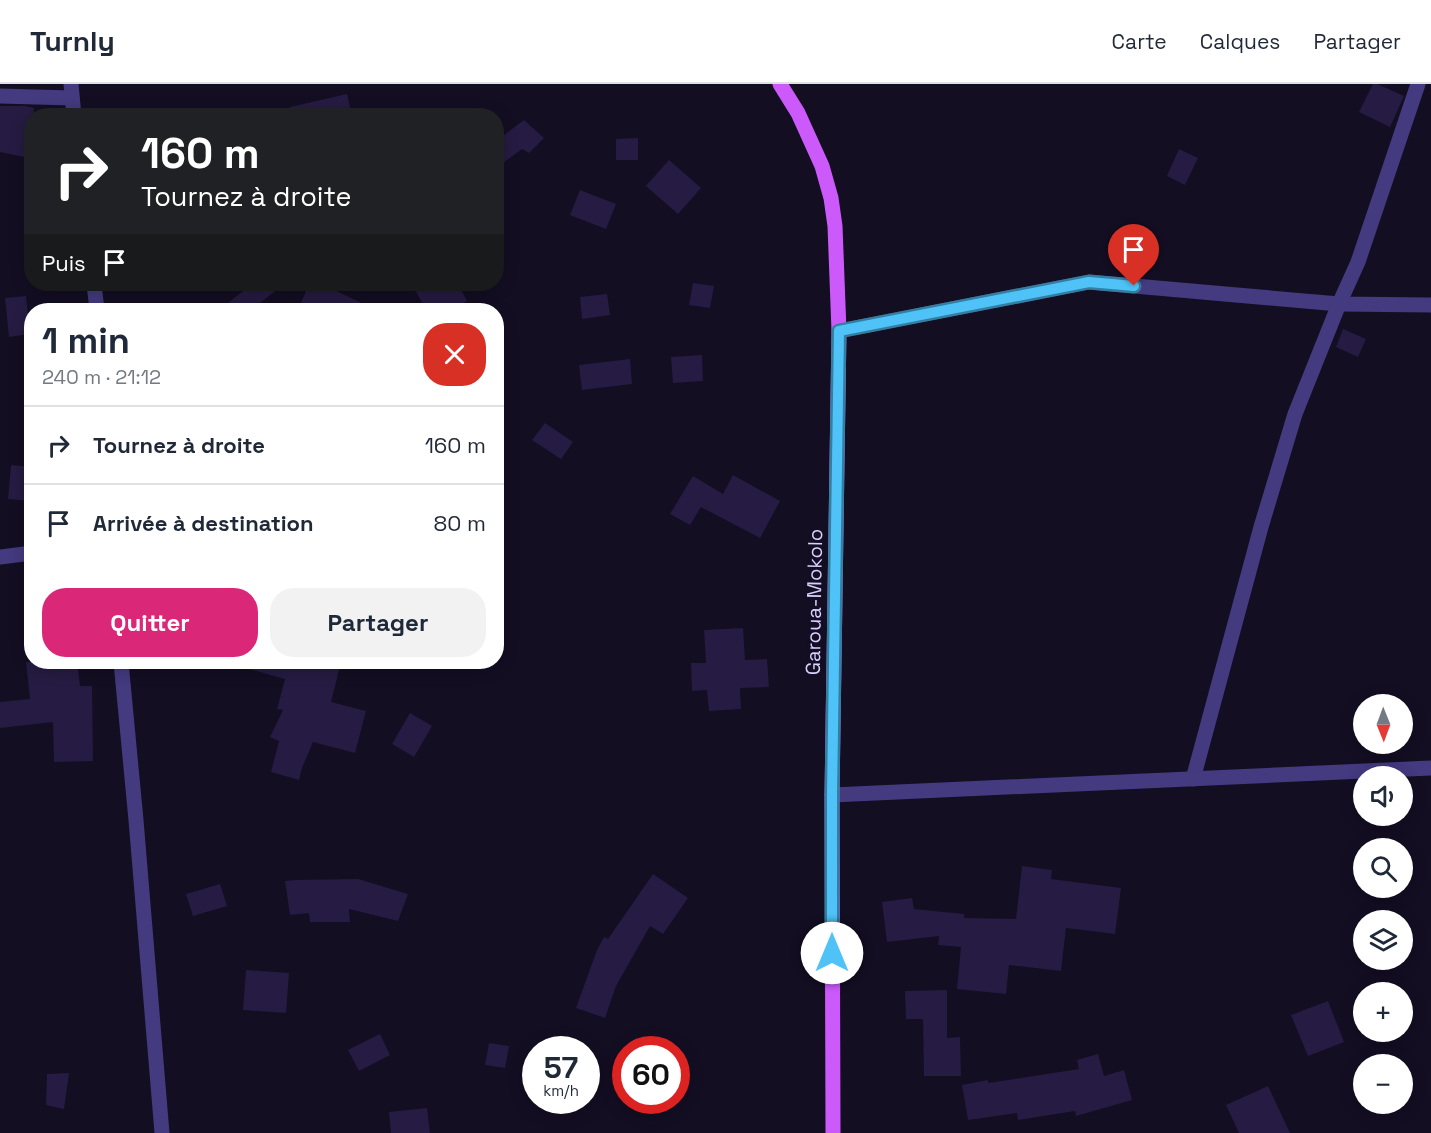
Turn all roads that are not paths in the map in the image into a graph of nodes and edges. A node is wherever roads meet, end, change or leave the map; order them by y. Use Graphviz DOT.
graph roads {
  1 [pos="780,84"];
  2 [pos="1418,84"];
  3 [pos="72,91"];
  4 [pos="0,96"];
  5 [pos="73,108"];
  6 [pos="1339,304"];
  7 [pos="1431,305"];
  8 [pos="839,331"];
  9 [pos="24,554"];
  10 [pos="0,557"];
  11 [pos="122,669"];
  12 [pos="1431,768"];
  13 [pos="1193,779"];
  14 [pos="832,795"];
  15 [pos="162,1133"];
  16 [pos="832,1133"];
  1 -- 8 [label="main road, Garoua-Mokolo"];
  2 -- 6 [label="street"];
  3 -- 4 [label="street"];
  3 -- 5 [label="street"];
  6 -- 7 [label="street"];
  6 -- 8 [label="street"];
  6 -- 13 [label="street"];
  8 -- 14 [label="main road, Garoua-Mokolo"];
  9 -- 10 [label="street"];
  11 -- 15 [label="street"];
  12 -- 13 [label="street"];
  13 -- 14 [label="street"];
  14 -- 16 [label="main road, Garoua-Mokolo"];
}
